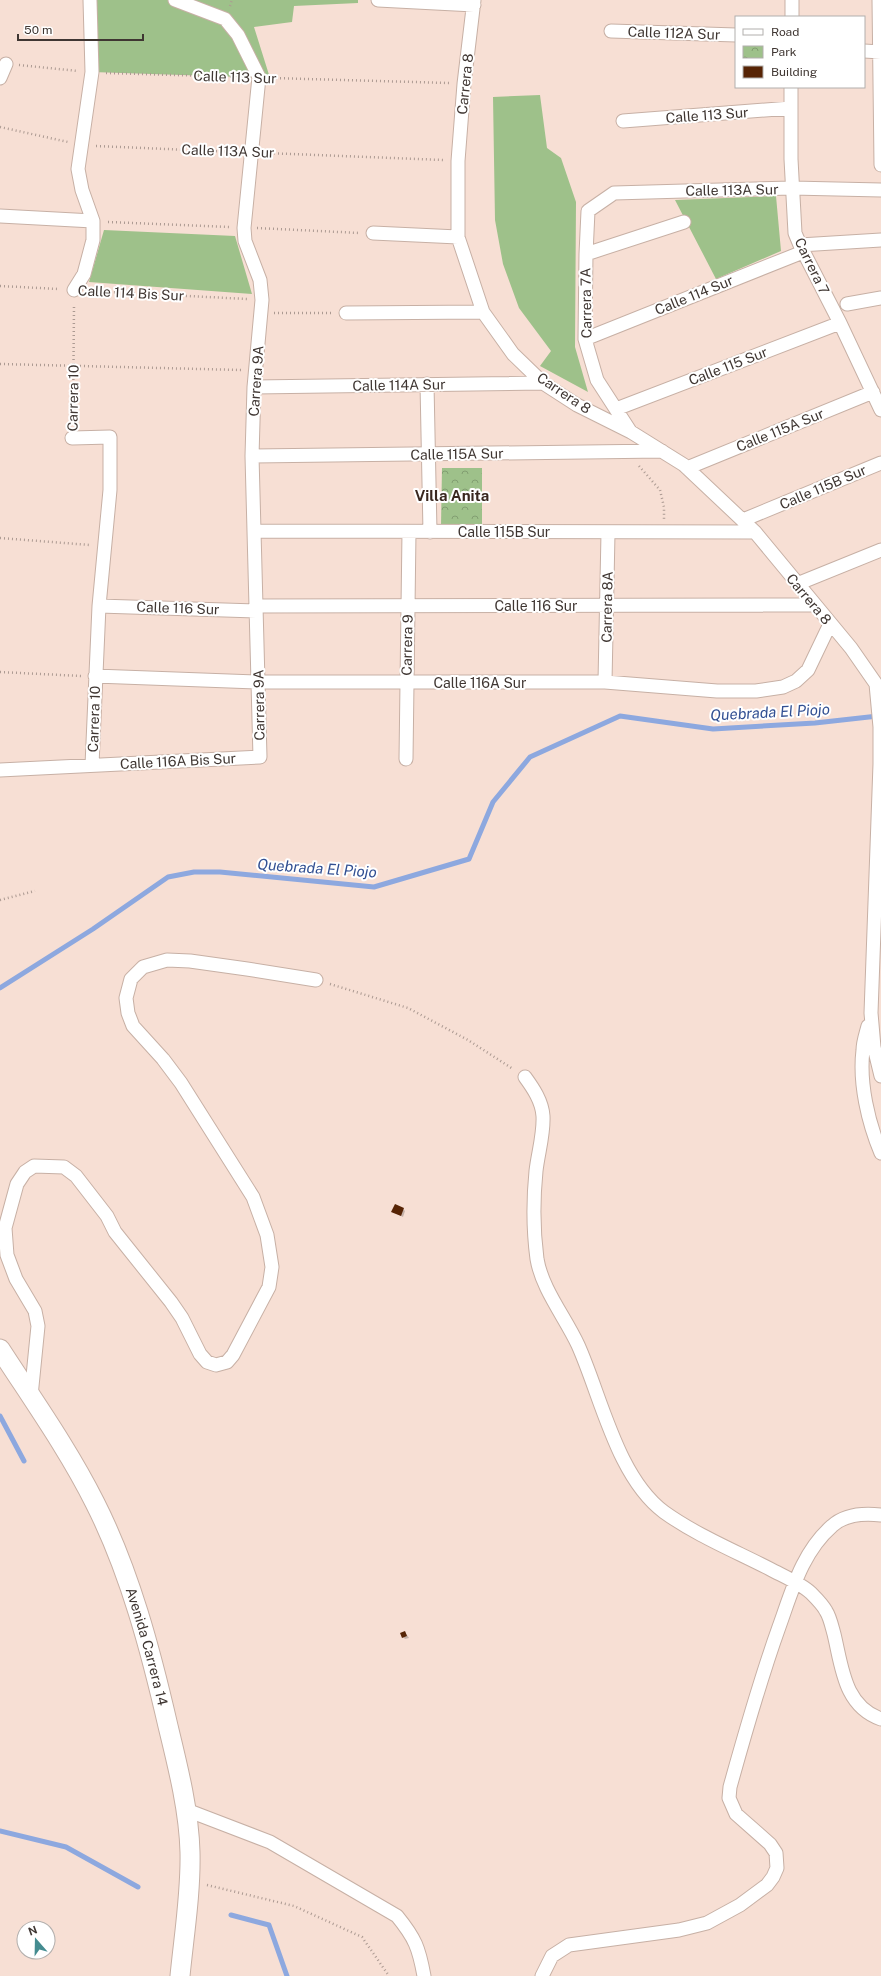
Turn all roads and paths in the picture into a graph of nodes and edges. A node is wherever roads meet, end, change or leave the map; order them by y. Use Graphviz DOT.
graph roads {
  1 [pos="90,0"];
  2 [pos="175,0"];
  3 [pos="378,0"];
  4 [pos="792,0"];
  5 [pos="879,0"];
  6 [pos="474,2"];
  7 [pos="792,16"];
  8 [pos="611,31"];
  9 [pos="735,35"];
  10 [pos="865,51"];
  11 [pos="880,52"];
  12 [pos="6,64"];
  13 [pos="92,72"];
  14 [pos="259,77"];
  15 [pos="0,78"];
  16 [pos="464,84"];
  17 [pos="791,88"];
  18 [pos="791,108"];
  19 [pos="623,121"];
  20 [pos="0,127"];
  21 [pos="81,145"];
  22 [pos="252,152"];
  23 [pos="458,161"];
  24 [pos="881,165"];
  25 [pos="792,188"];
  26 [pos="881,190"];
  27 [pos="588,211"];
  28 [pos="0,216"];
  29 [pos="93,222"];
  30 [pos="684,222"];
  31 [pos="373,233"];
  32 [pos="458,237"];
  33 [pos="881,240"];
  34 [pos="801,248"];
  35 [pos="586,254"];
  36 [pos="0,286"];
  37 [pos="74,290"];
  38 [pos="881,298"];
  39 [pos="848,304"];
  40 [pos="262,306"];
  41 [pos="483,312"];
  42 [pos="346,313"];
  43 [pos="840,323"];
  44 [pos="585,339"];
  45 [pos="0,364"];
  46 [pos="74,366"];
  47 [pos="256,370"];
  48 [pos="543,383"];
  49 [pos="427,384"];
  50 [pos="254,387"];
  51 [pos="873,392"];
  52 [pos="616,409"];
  53 [pos="881,410"];
  54 [pos="632,432"];
  55 [pos="72,438"];
  56 [pos="632,451"];
  57 [pos="662,451"];
  58 [pos="428,454"];
  59 [pos="252,456"];
  60 [pos="881,462"];
  61 [pos="686,468"];
  62 [pos="743,520"];
  63 [pos="254,531"];
  64 [pos="409,532"];
  65 [pos="430,532"];
  66 [pos="755,532"];
  67 [pos="608,533"];
  68 [pos="664,533"];
  69 [pos="0,538"];
  70 [pos="105,546"];
  71 [pos="881,550"];
  72 [pos="797,584"];
  73 [pos="815,605"];
  74 [pos="99,606"];
  75 [pos="408,606"];
  76 [pos="608,606"];
  77 [pos="256,608"];
  78 [pos="830,624"];
  79 [pos="0,672"];
  80 [pos="96,676"];
  81 [pos="258,682"];
  82 [pos="605,682"];
  83 [pos="407,683"];
  84 [pos="879,683"];
  85 [pos="260,757"];
  86 [pos="406,759"];
  87 [pos="92,765"];
  88 [pos="0,770"];
  89 [pos="35,891"];
  90 [pos="0,900"];
  91 [pos="316,980"];
  92 [pos="871,1013"];
  93 [pos="881,1076"];
  94 [pos="525,1077"];
  95 [pos="881,1153"];
  96 [pos="0,1349"];
  97 [pos="31,1396"];
  98 [pos="881,1515"];
  99 [pos="795,1583"];
  100 [pos="881,1719"];
  101 [pos="184,1808"];
  102 [pos="190,1881"];
  103 [pos="180,1976"];
  104 [pos="389,1976"];
  105 [pos="424,1976"];
  106 [pos="542,1976"];
  1 -- 13 [label="street"];
  2 -- 14 [label="street"];
  3 -- 6 [label="street"];
  4 -- 7 [label="street"];
  5 -- 11 [label="street"];
  6 -- 16 [label="street, Carrera 8"];
  8 -- 9 [label="street, Calle 112A Sur"];
  10 -- 11 [label="street"];
  11 -- 24 [label="street"];
  12 -- 13 [label="path, Calle 113 Sur"];
  12 -- 15 [label="street"];
  13 -- 14 [label="path, Calle 113 Sur"];
  13 -- 21 [label="street"];
  14 -- 16 [label="path, Calle 113 Sur"];
  14 -- 22 [label="street, Carrera 9A"];
  16 -- 23 [label="street, Carrera 8"];
  17 -- 18 [label="street, Carrera 7"];
  18 -- 19 [label="street, Calle 113 Sur"];
  18 -- 25 [label="street, Carrera 7"];
  20 -- 21 [label="path, Calle 113A Sur"];
  21 -- 22 [label="path, Calle 113A Sur"];
  21 -- 29 [label="street"];
  22 -- 23 [label="path, Calle 113A Sur"];
  22 -- 40 [label="street, Carrera 9A"];
  23 -- 32 [label="street, Carrera 8"];
  25 -- 26 [label="street, Calle 113A Sur"];
  25 -- 27 [label="street, Calle 113A Sur"];
  25 -- 34 [label="street, Carrera 7"];
  27 -- 35 [label="street, Carrera 7A"];
  28 -- 29 [label="street"];
  29 -- 37 [label="street"];
  30 -- 35 [label="street"];
  31 -- 32 [label="street"];
  32 -- 41 [label="street, Carrera 8"];
  33 -- 34 [label="street, Calle 114 Sur"];
  34 -- 43 [label="street, Carrera 7"];
  34 -- 44 [label="street, Calle 114 Sur"];
  35 -- 44 [label="street, Carrera 7A"];
  36 -- 37 [label="path, Calle 114 Bis Sur"];
  37 -- 40 [label="path, Calle 114 Bis Sur"];
  37 -- 46 [label="path, Carrera 10"];
  38 -- 39 [label="street"];
  40 -- 42 [label="path, Calle 114 Bis Sur"];
  40 -- 47 [label="street, Carrera 9A"];
  41 -- 42 [label="street"];
  41 -- 48 [label="street, Carrera 8"];
  43 -- 51 [label="street, Carrera 7"];
  43 -- 52 [label="street, Calle 115 Sur"];
  44 -- 52 [label="street, Carrera 7A"];
  45 -- 46 [label="path"];
  46 -- 47 [label="path"];
  46 -- 55 [label="path, Carrera 10"];
  47 -- 50 [label="street, Carrera 9A"];
  48 -- 49 [label="street, Calle 114A Sur"];
  48 -- 54 [label="street, Carrera 8"];
  49 -- 50 [label="street, Calle 114A Sur"];
  49 -- 58 [label="street"];
  50 -- 59 [label="street, Carrera 9A"];
  51 -- 53 [label="street, Carrera 7"];
  51 -- 61 [label="street, Calle 115A Sur"];
  52 -- 54 [label="street, Carrera 7A"];
  54 -- 57 [label="street, Carrera 8"];
  55 -- 70 [label="street, Carrera 10"];
  56 -- 57 [label="street, Calle 115A Sur"];
  56 -- 58 [label="street, Calle 115A Sur"];
  56 -- 68 [label="path"];
  57 -- 61 [label="street, Carrera 8"];
  58 -- 59 [label="street, Calle 115A Sur"];
  58 -- 65 [label="street"];
  59 -- 63 [label="street, Carrera 9A"];
  60 -- 62 [label="street, Calle 115B Sur"];
  61 -- 62 [label="street, Carrera 8"];
  62 -- 66 [label="street, Carrera 8"];
  63 -- 64 [label="street, Calle 115B Sur"];
  63 -- 77 [label="street, Carrera 9A"];
  64 -- 65 [label="street, Calle 115B Sur"];
  64 -- 75 [label="street, Carrera 9"];
  65 -- 67 [label="street, Calle 115B Sur"];
  66 -- 68 [label="street, Calle 115B Sur"];
  66 -- 72 [label="street, Carrera 8"];
  67 -- 68 [label="street, Calle 115B Sur"];
  67 -- 76 [label="street, Carrera 8A"];
  69 -- 70 [label="path"];
  70 -- 74 [label="street, Carrera 10"];
  71 -- 72 [label="street"];
  72 -- 73 [label="street, Carrera 8"];
  73 -- 76 [label="street, Calle 116 Sur"];
  73 -- 78 [label="street, Carrera 8"];
  74 -- 77 [label="street, Calle 116 Sur"];
  74 -- 80 [label="street, Carrera 10"];
  75 -- 76 [label="street, Calle 116 Sur"];
  75 -- 77 [label="street, Calle 116 Sur"];
  75 -- 83 [label="street, Carrera 9"];
  76 -- 82 [label="street, Carrera 8A"];
  77 -- 81 [label="street, Carrera 9A"];
  78 -- 82 [label="street, Calle 116A Sur"];
  78 -- 84 [label="street, Carrera 8"];
  79 -- 80 [label="path"];
  80 -- 81 [label="street, Calle 116A Sur"];
  80 -- 87 [label="street, Carrera 10"];
  81 -- 83 [label="street, Calle 116A Sur"];
  81 -- 85 [label="street, Carrera 9A"];
  82 -- 83 [label="street, Calle 116A Sur"];
  83 -- 86 [label="street, Carrera 9"];
  84 -- 92 [label="street"];
  85 -- 87 [label="street, Calle 116A Bis Sur"];
  87 -- 88 [label="street, Calle 116A Bis Sur"];
  89 -- 90 [label="path"];
  91 -- 94 [label="path"];
  91 -- 97 [label="street"];
  92 -- 93 [label="street"];
  92 -- 95 [label="street"];
  94 -- 99 [label="street"];
  96 -- 97 [label="main road, Avenida Carrera 14"];
  97 -- 101 [label="main road, Avenida Carrera 14"];
  98 -- 99 [label="street"];
  99 -- 100 [label="street"];
  99 -- 106 [label="street"];
  101 -- 102 [label="main road, Avenida Carrera 14"];
  101 -- 105 [label="street"];
  102 -- 103 [label="main road, Avenida Carrera 14"];
  102 -- 104 [label="path"];
}
